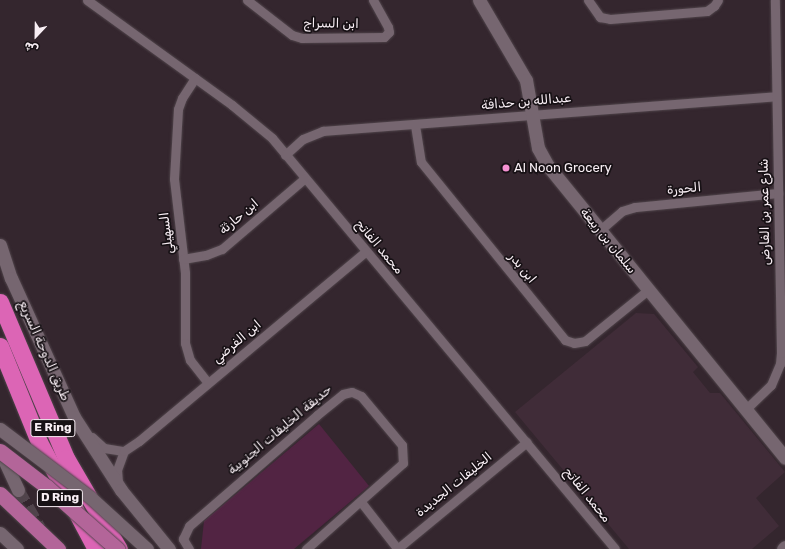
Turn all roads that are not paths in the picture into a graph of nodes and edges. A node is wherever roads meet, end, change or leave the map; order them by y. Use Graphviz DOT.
graph roads {
  1 [pos="87,0"];
  2 [pos="246,0"];
  3 [pos="373,0"];
  4 [pos="479,0"];
  5 [pos="588,0"];
  6 [pos="718,0"];
  7 [pos="775,0"];
  8 [pos="785,59"];
  9 [pos="775,60"];
  10 [pos="195,78"];
  11 [pos="775,96"];
  12 [pos="531,114"];
  13 [pos="415,125"];
  14 [pos="286,154"];
  15 [pos="304,179"];
  16 [pos="778,193"];
  17 [pos="599,230"];
  18 [pos="0,245"];
  19 [pos="365,252"];
  20 [pos="183,259"];
  21 [pos="648,290"];
  22 [pos="0,302"];
  23 [pos="0,346"];
  24 [pos="208,383"];
  25 [pos="746,410"];
  26 [pos="74,417"];
  27 [pos="0,429"];
  28 [pos="527,442"];
  29 [pos="0,451"];
  30 [pos="124,451"];
  31 [pos="785,458"];
  32 [pos="18,490"];
  33 [pos="121,490"];
  34 [pos="0,494"];
  35 [pos="361,502"];
  36 [pos="0,533"];
  37 [pos="785,547"];
  38 [pos="17,549"];
  39 [pos="58,549"];
  40 [pos="96,549"];
  41 [pos="118,549"];
  42 [pos="147,549"];
  43 [pos="169,549"];
  44 [pos="189,549"];
  45 [pos="306,549"];
  46 [pos="397,549"];
  47 [pos="614,549"];
  48 [pos="783,549"];
  1 -- 10 [label="street, محمد الفاتح"];
  2 -- 3 [label="street, ابن السراج"];
  4 -- 12 [label="street, سلمان بن ربيعة"];
  5 -- 6 [label="street"];
  7 -- 9 [label="street, شارع عمر بن الفارض"];
  8 -- 9 [label="street"];
  9 -- 11 [label="street, شارع عمر بن الفارض"];
  10 -- 14 [label="street, محمد الفاتح"];
  10 -- 20 [label="street, السهيلي"];
  11 -- 12 [label="street, عبدالله بن حذافة"];
  11 -- 16 [label="street, شارع عمر بن الفارض"];
  12 -- 13 [label="street, عبدالله بن حذافة"];
  12 -- 17 [label="street, سلمان بن ربيعة"];
  13 -- 14 [label="street, عبدالله بن حذافة"];
  13 -- 21 [label="street, ابن بدر"];
  14 -- 15 [label="street, محمد الفاتح"];
  15 -- 19 [label="street, محمد الفاتح"];
  15 -- 20 [label="street, ابن حارثة"];
  16 -- 17 [label="street, الحورة"];
  16 -- 25 [label="street, شارع عمر بن الفارض"];
  17 -- 21 [label="street, سلمان بن ربيعة"];
  18 -- 26 [label="street, طريق الدوحة السريع"];
  19 -- 24 [label="street, ابن الفرضي"];
  19 -- 28 [label="street, محمد الفاتح"];
  20 -- 24 [label="street, السهيلي"];
  21 -- 25 [label="street, سلمان بن ربيعة"];
  22 -- 41 [label="highway, E Ring"];
  23 -- 40 [label="highway, E Ring"];
  24 -- 30 [label="street, ابن الفرضي"];
  25 -- 31 [label="street, سلمان بن ربيعة"];
  26 -- 30 [label="street"];
  26 -- 33 [label="street, طريق الدوحة السريع"];
  27 -- 42 [label="street, D Ring, bridge"];
  28 -- 46 [label="street, الخليفات الجديدة"];
  28 -- 47 [label="street, محمد الفاتح"];
  29 -- 32 [label="street"];
  29 -- 41 [label="main road, D Ring, bridge"];
  30 -- 33 [label="street"];
  33 -- 43 [label="street, طريق الدوحة السريع"];
  34 -- 39 [label="main road, D Ring"];
  35 -- 44 [label="street, حديقة الخليفات الجنوبية"];
  35 -- 45 [label="street, حديقة الخليفات الجنوبية"];
  35 -- 46 [label="street"];
  36 -- 38 [label="street"];
  37 -- 48 [label="street"];
}
